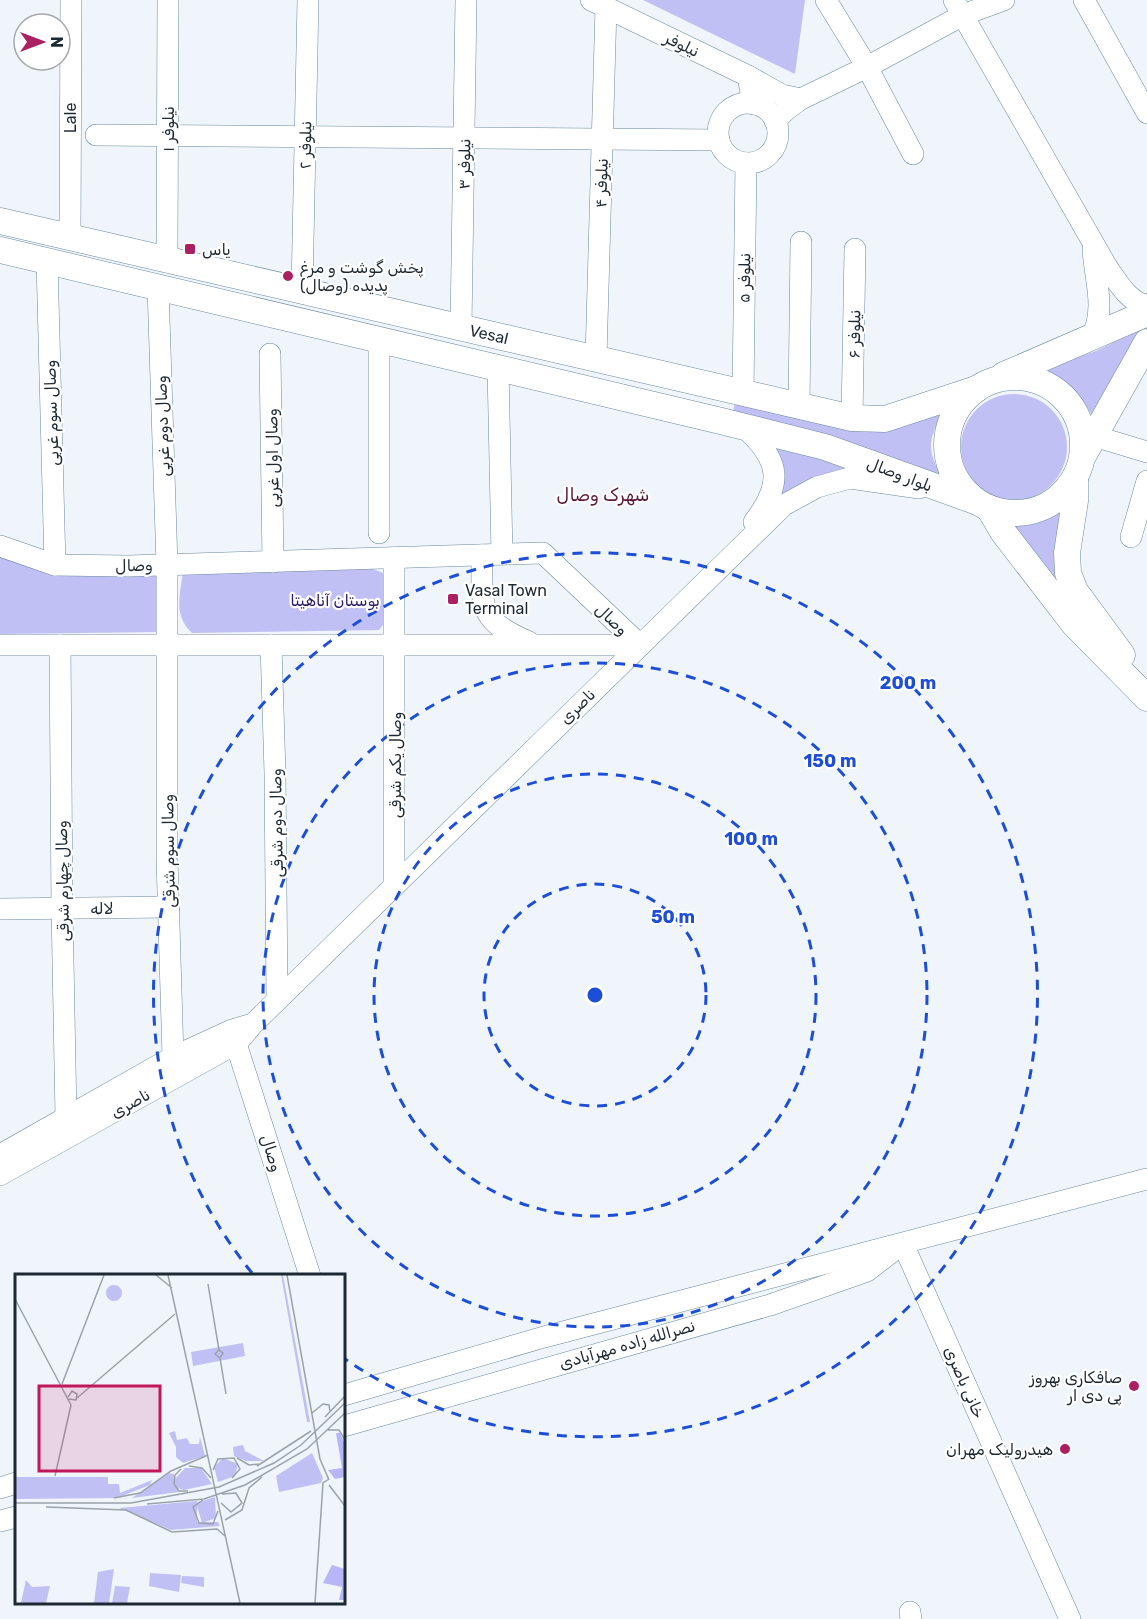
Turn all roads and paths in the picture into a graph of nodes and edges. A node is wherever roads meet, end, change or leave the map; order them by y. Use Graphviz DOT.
graph roads {
  1 [pos="70,0"];
  2 [pos="168,0"];
  3 [pos="308,0"];
  4 [pos="466,0"];
  5 [pos="826,0"];
  6 [pos="1004,0"];
  7 [pos="1084,0"];
  8 [pos="599,4"];
  9 [pos="959,7"];
  10 [pos="867,67"];
  11 [pos="748,76"];
  12 [pos="801,99"];
  13 [pos="753,104"];
  14 [pos="1147,113"];
  15 [pos="775,121"];
  16 [pos="96,135"];
  17 [pos="168,135"];
  18 [pos="305,136"];
  19 [pos="464,138"];
  20 [pos="602,139"];
  21 [pos="719,140"];
  22 [pos="913,154"];
  23 [pos="746,163"];
  24 [pos="0,220"];
  25 [pos="70,236"];
  26 [pos="801,242"];
  27 [pos="1092,243"];
  28 [pos="855,249"];
  29 [pos="0,250"];
  30 [pos="167,259"];
  31 [pos="47,261"];
  32 [pos="158,287"];
  33 [pos="302,290"];
  34 [pos="1147,305"];
  35 [pos="1147,314"];
  36 [pos="462,327"];
  37 [pos="1092,338"];
  38 [pos="379,340"];
  39 [pos="1147,342"];
  40 [pos="270,354"];
  41 [pos="596,358"];
  42 [pos="498,368"];
  43 [pos="986,384"];
  44 [pos="737,391"];
  45 [pos="800,405"];
  46 [pos="852,418"];
  47 [pos="733,424"];
  48 [pos="1147,452"];
  49 [pos="1084,457"];
  50 [pos="1147,481"];
  51 [pos="943,491"];
  52 [pos="982,504"];
  53 [pos="379,533"];
  54 [pos="1131,537"];
  55 [pos="0,546"];
  56 [pos="492,555"];
  57 [pos="733,556"];
  58 [pos="394,558"];
  59 [pos="273,561"];
  60 [pos="55,565"];
  61 [pos="167,565"];
  62 [pos="0,645"];
  63 [pos="60,645"];
  64 [pos="166,645"];
  65 [pos="271,645"];
  66 [pos="395,645"];
  67 [pos="535,645"];
  68 [pos="640,645"];
  69 [pos="1129,678"];
  70 [pos="1147,698"];
  71 [pos="394,886"];
  72 [pos="169,907"];
  73 [pos="62,908"];
  74 [pos="0,909"];
  75 [pos="277,1000"];
  76 [pos="234,1037"];
  77 [pos="173,1057"];
  78 [pos="66,1117"];
  79 [pos="0,1155"];
  80 [pos="0,1175"];
  81 [pos="1147,1179"];
  82 [pos="903,1244"];
  83 [pos="310,1274"];
  84 [pos="345,1390"];
  85 [pos="350,1424"];
  86 [pos="15,1483"];
  87 [pos="0,1488"];
  88 [pos="15,1517"];
  89 [pos="0,1521"];
  90 [pos="1070,1619"];
  1 -- 25 [label="street, Lale"];
  2 -- 17 [label="street, نیلوفر ۱"];
  3 -- 18 [label="street, نیلوفر ۲"];
  4 -- 19 [label="street, نیلوفر ۳"];
  5 -- 10 [label="street"];
  6 -- 9 [label="street"];
  7 -- 14 [label="street"];
  8 -- 11 [label="street, نيلوفر"];
  8 -- 20 [label="street, نیلوفر ۴"];
  9 -- 10 [label="street"];
  9 -- 27 [label="street"];
  10 -- 12 [label="street"];
  10 -- 22 [label="street"];
  11 -- 12 [label="street, نيلوفر"];
  11 -- 13 [label="street"];
  12 -- 15 [label="street"];
  13 -- 15 [label="street"];
  13 -- 21 [label="street"];
  15 -- 23 [label="street"];
  16 -- 17 [label="street"];
  17 -- 18 [label="street"];
  17 -- 30 [label="street, نیلوفر ۱"];
  18 -- 19 [label="street"];
  18 -- 33 [label="street, نیلوفر ۲"];
  19 -- 20 [label="street"];
  19 -- 36 [label="street, نیلوفر ۳"];
  20 -- 21 [label="street"];
  20 -- 41 [label="street, نیلوفر ۴"];
  21 -- 23 [label="street"];
  23 -- 44 [label="street, نیلوفر ۵"];
  24 -- 25 [label="main road, Vesal"];
  25 -- 30 [label="main road, Vesal"];
  26 -- 45 [label="street"];
  27 -- 34 [label="street"];
  27 -- 37 [label="street"];
  28 -- 46 [label="street, نیلوفر ۶"];
  29 -- 31 [label="main road, Vesal"];
  30 -- 33 [label="main road, Vesal"];
  31 -- 32 [label="main road, Vesal"];
  31 -- 60 [label="street, وصال سوم غربی"];
  32 -- 38 [label="main road, Vesal"];
  32 -- 61 [label="street, وصال دوم غربی"];
  33 -- 36 [label="main road, Vesal"];
  35 -- 37 [label="main road"];
  36 -- 41 [label="main road, Vesal"];
  37 -- 43 [label="main road"];
  38 -- 42 [label="main road, Vesal"];
  38 -- 53 [label="street"];
  39 -- 49 [label="main road"];
  40 -- 59 [label="street, وصال اول غربی"];
  41 -- 44 [label="main road, Vesal"];
  42 -- 47 [label="main road, Vesal"];
  42 -- 56 [label="street"];
  43 -- 46 [label="main road, Vesal"];
  43 -- 49 [label="main road"];
  43 -- 52 [label="main road"];
  44 -- 45 [label="main road, Vesal"];
  44 -- 47 [label="main road"];
  45 -- 46 [label="main road, Vesal"];
  47 -- 51 [label="main road, Vesal"];
  47 -- 57 [label="street"];
  48 -- 49 [label="street"];
  49 -- 52 [label="main road"];
  49 -- 69 [label="main road"];
  50 -- 54 [label="street"];
  51 -- 52 [label="main road, بلوار وصال"];
  51 -- 57 [label="street, ناصری"];
  52 -- 69 [label="main road"];
  55 -- 60 [label="street, وصال"];
  56 -- 58 [label="street, وصال"];
  56 -- 67 [label="street"];
  56 -- 68 [label="street, وصال"];
  57 -- 68 [label="street, ناصری"];
  58 -- 59 [label="street, وصال"];
  58 -- 66 [label="street, وصال یکم شرقی"];
  59 -- 61 [label="street, وصال"];
  60 -- 61 [label="street, وصال"];
  61 -- 64 [label="street, وصال دوم غربی"];
  62 -- 63 [label="street, وصال"];
  63 -- 64 [label="street, وصال"];
  63 -- 73 [label="street, وصال چهارم شرقی"];
  64 -- 65 [label="street, وصال"];
  64 -- 72 [label="street, وصال سوم شرقی"];
  65 -- 66 [label="street, وصال"];
  65 -- 75 [label="street, وصال دوم شرقی"];
  66 -- 67 [label="street, وصال"];
  66 -- 71 [label="street, وصال یکم شرقی"];
  67 -- 68 [label="street, وصال"];
  68 -- 71 [label="street, ناصری"];
  69 -- 70 [label="main road"];
  71 -- 75 [label="street, ناصری"];
  72 -- 73 [label="street, لاله"];
  72 -- 77 [label="street, وصال سوم شرقی"];
  73 -- 74 [label="street, لاله"];
  73 -- 78 [label="street, وصال چهارم شرقی"];
  75 -- 76 [label="street, ناصری"];
  76 -- 77 [label="street, ناصری"];
  76 -- 80 [label="street, ناصری"];
  76 -- 83 [label="street, وصال"];
  77 -- 78 [label="street, ناصری"];
  78 -- 79 [label="street, ناصری"];
  81 -- 82 [label="street, نصرالله زاده مهرآبادی"];
  82 -- 84 [label="street, نصرالله زاده مهرآبادی"];
  82 -- 85 [label="street, نصرالله زاده مهرآبادی"];
  82 -- 90 [label="street, خانی باصری"];
  84 -- 85 [label="street"];
  86 -- 87 [label="street"];
  88 -- 89 [label="street"];
}
